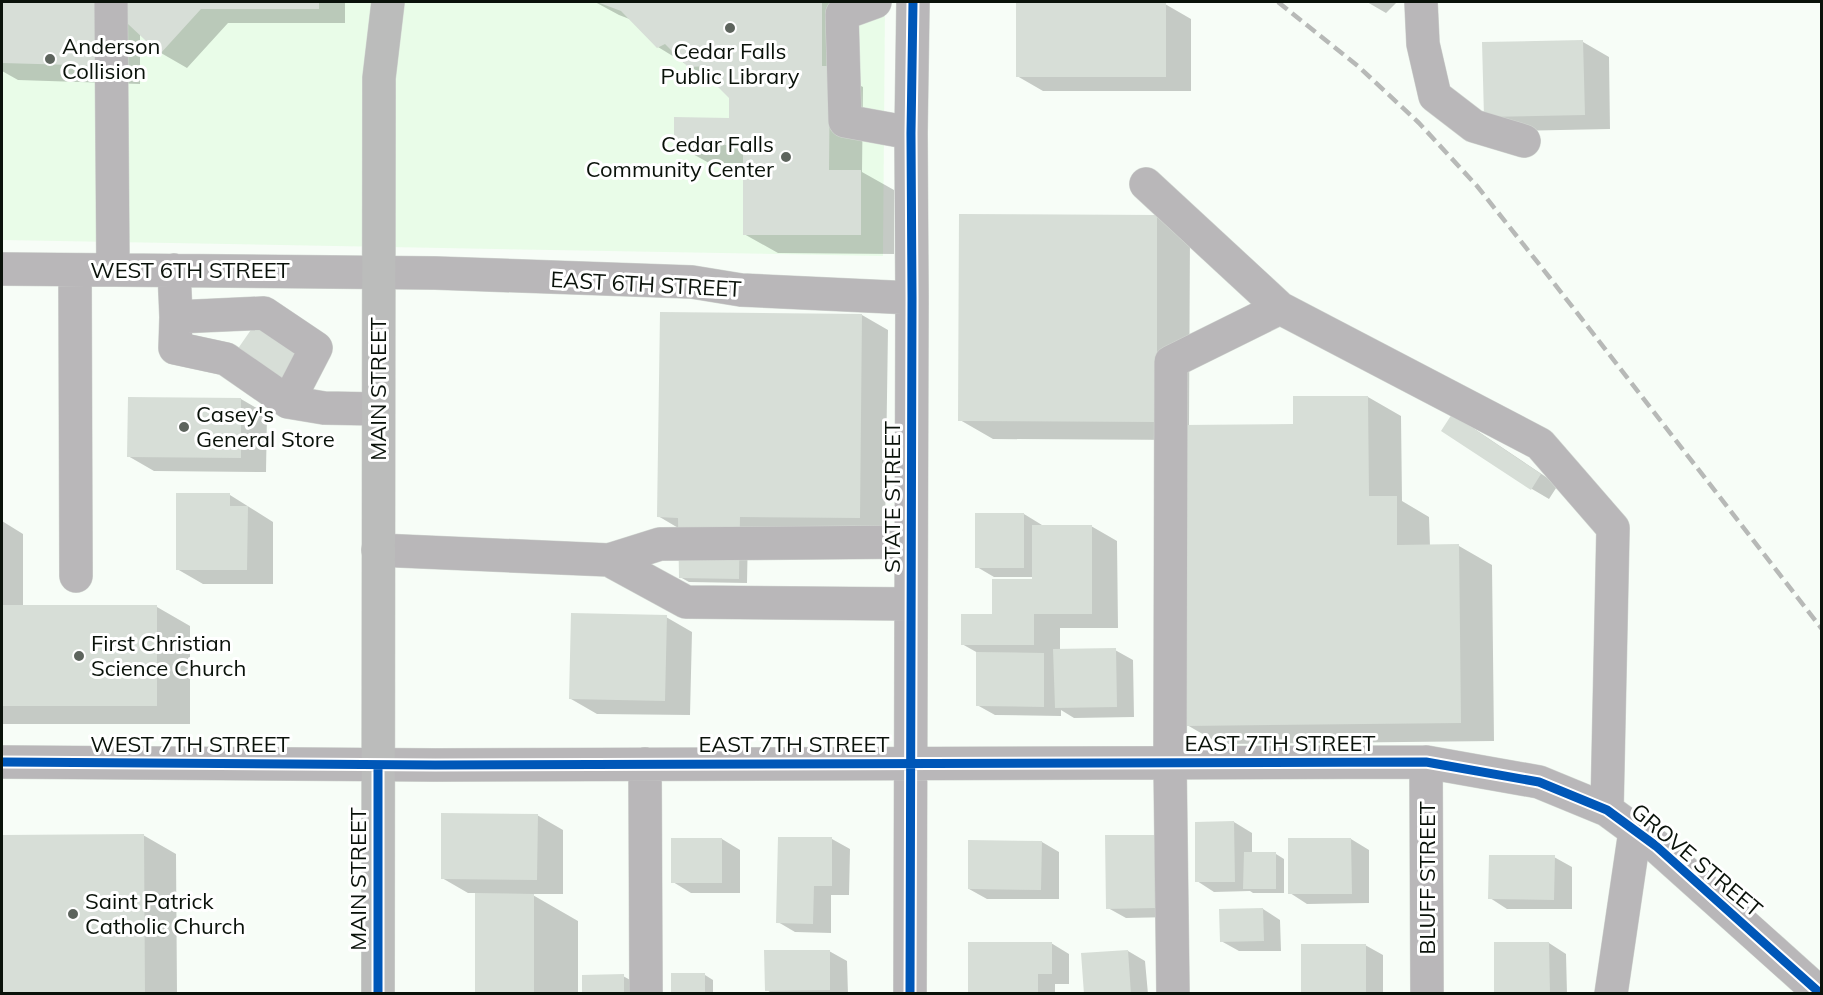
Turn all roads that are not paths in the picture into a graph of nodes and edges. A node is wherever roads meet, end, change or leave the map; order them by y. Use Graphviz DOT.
graph roads {
  1 [pos="111,2"];
  2 [pos="388,2"];
  3 [pos="875,2"];
  4 [pos="913,2"];
  5 [pos="1421,2"];
  6 [pos="910,133"];
  7 [pos="1524,141"];
  8 [pos="1146,184"];
  9 [pos="2,269"];
  10 [pos="75,270"];
  11 [pos="113,270"];
  12 [pos="174,270"];
  13 [pos="379,272"];
  14 [pos="912,298"];
  15 [pos="1280,308"];
  16 [pos="176,317"];
  17 [pos="288,402"];
  18 [pos="378,410"];
  19 [pos="911,542"];
  20 [pos="378,550"];
  21 [pos="609,561"];
  22 [pos="76,576"];
  23 [pos="911,604"];
  24 [pos="2,762"];
  25 [pos="1426,762"];
  26 [pos="1170,763"];
  27 [pos="645,764"];
  28 [pos="910,764"];
  29 [pos="378,765"];
  30 [pos="1607,810"];
  31 [pos="1635,831"];
  32 [pos="378,993"];
  33 [pos="646,993"];
  34 [pos="910,993"];
  35 [pos="1173,993"];
  36 [pos="1427,993"];
  37 [pos="1611,993"];
  38 [pos="1821,993"];
  1 -- 11 [label="street"];
  2 -- 13 [label="main road, MAIN STREET"];
  3 -- 6 [label="street"];
  4 -- 6 [label="street, STATE STREET"];
  5 -- 7 [label="street"];
  6 -- 14 [label="street, STATE STREET"];
  8 -- 15 [label="street"];
  9 -- 10 [label="street, WEST 6TH STREET"];
  10 -- 11 [label="street, WEST 6TH STREET"];
  10 -- 22 [label="street"];
  11 -- 12 [label="street, WEST 6TH STREET"];
  12 -- 13 [label="street, WEST 6TH STREET"];
  12 -- 16 [label="street"];
  13 -- 14 [label="street, EAST 6TH STREET"];
  13 -- 18 [label="main road, MAIN STREET"];
  14 -- 19 [label="street, STATE STREET"];
  15 -- 26 [label="street"];
  15 -- 30 [label="street"];
  16 -- 17 [label="street"];
  16 -- 17 [label="street"];
  17 -- 18 [label="street"];
  18 -- 20 [label="main road, MAIN STREET"];
  19 -- 21 [label="street"];
  19 -- 23 [label="street, STATE STREET"];
  20 -- 21 [label="street"];
  20 -- 29 [label="main road, MAIN STREET"];
  21 -- 23 [label="street"];
  23 -- 28 [label="street, STATE STREET"];
  24 -- 29 [label="street, WEST 7TH STREET"];
  25 -- 26 [label="street, EAST 7TH STREET"];
  25 -- 30 [label="street, GROVE STREET"];
  25 -- 36 [label="street, BLUFF STREET"];
  26 -- 28 [label="street, EAST 7TH STREET"];
  26 -- 35 [label="street"];
  27 -- 28 [label="street, EAST 7TH STREET"];
  27 -- 29 [label="street, EAST 7TH STREET"];
  27 -- 33 [label="street"];
  28 -- 34 [label="street, STATE STREET"];
  29 -- 32 [label="main road, MAIN STREET"];
  30 -- 31 [label="street, GROVE STREET"];
  31 -- 37 [label="street"];
  31 -- 38 [label="street, GROVE STREET"];
}
